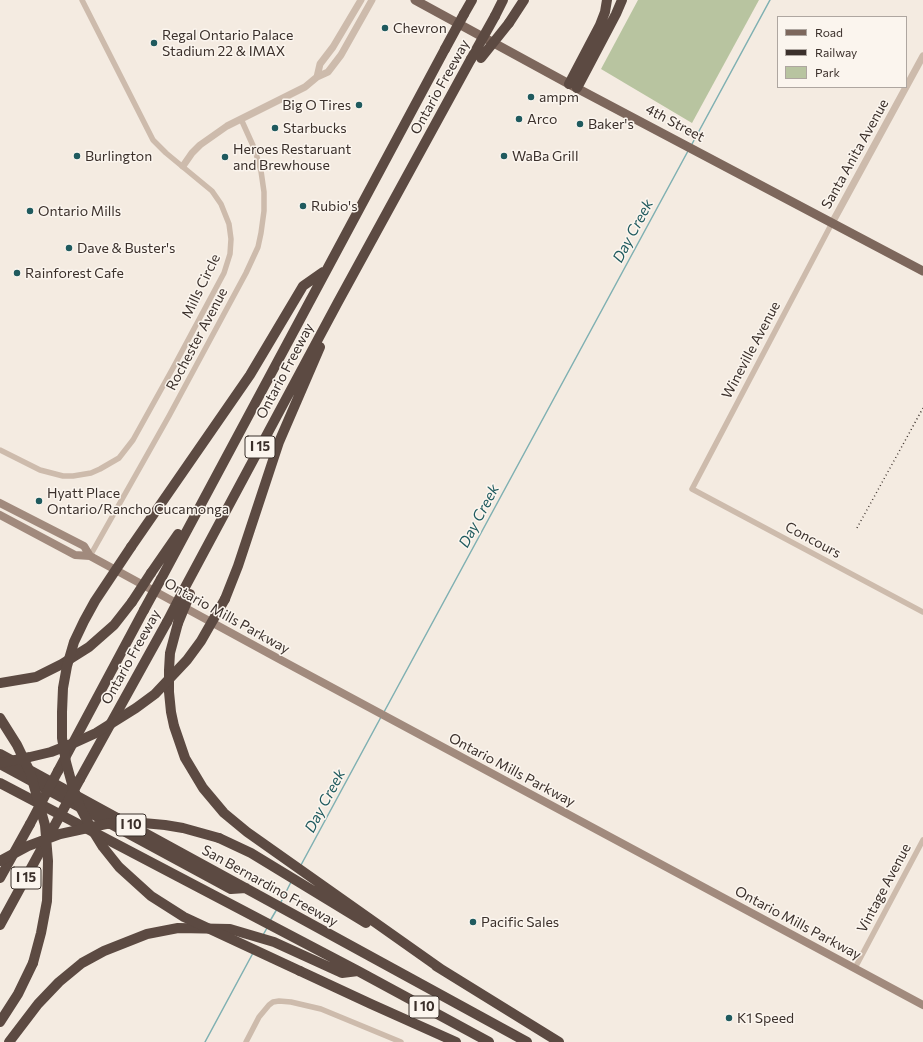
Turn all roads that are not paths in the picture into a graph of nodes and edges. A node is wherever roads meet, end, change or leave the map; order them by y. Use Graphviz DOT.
graph roads {
  1 [pos="82,0"];
  2 [pos="361,0"];
  3 [pos="372,0"];
  4 [pos="415,0"];
  5 [pos="470,0"];
  6 [pos="503,0"];
  7 [pos="524,0"];
  8 [pos="607,0"];
  9 [pos="622,0"];
  10 [pos="923,56"];
  11 [pos="476,59"];
  12 [pos="317,77"];
  13 [pos="907,85"];
  14 [pos="573,86"];
  15 [pos="906,88"];
  16 [pos="241,119"];
  17 [pos="183,166"];
  18 [pos="832,223"];
  19 [pos="326,269"];
  20 [pos="923,271"];
  21 [pos="338,302"];
  22 [pos="0,450"];
  23 [pos="692,489"];
  24 [pos="201,502"];
  25 [pos="0,503"];
  26 [pos="0,515"];
  27 [pos="90,556"];
  28 [pos="186,592"];
  29 [pos="923,612"];
  30 [pos="0,683"];
  31 [pos="0,718"];
  32 [pos="0,754"];
  33 [pos="0,763"];
  34 [pos="0,783"];
  35 [pos="923,840"];
  36 [pos="0,861"];
  37 [pos="0,878"];
  38 [pos="246,888"];
  39 [pos="0,925"];
  40 [pos="855,968"];
  41 [pos="441,969"];
  42 [pos="358,971"];
  43 [pos="923,1005"];
  44 [pos="0,1022"];
  45 [pos="9,1042"];
  46 [pos="246,1042"];
  47 [pos="401,1042"];
  48 [pos="456,1042"];
  49 [pos="489,1042"];
  50 [pos="527,1042"];
  51 [pos="559,1042"];
  1 -- 17 [label="street, Mills Circle"];
  2 -- 12 [label="street"];
  3 -- 12 [label="street"];
  4 -- 14 [label="main road, 4th Street"];
  5 -- 19 [label="highway, Ontario Freeway / I 15, bridge"];
  6 -- 11 [label="highway, Ontario Freeway / I 15, bridge"];
  7 -- 11 [label="highway, bridge"];
  8 -- 14 [label="highway"];
  9 -- 14 [label="highway"];
  10 -- 13 [label="street, Santa Anita Avenue"];
  11 -- 21 [label="highway, Ontario Freeway / I 15"];
  12 -- 16 [label="street"];
  14 -- 18 [label="main road, 4th Street"];
  15 -- 18 [label="street, Santa Anita Avenue"];
  16 -- 17 [label="street"];
  16 -- 27 [label="street, Rochester Avenue"];
  17 -- 22 [label="street, Mills Circle"];
  18 -- 20 [label="main road, 4th Street"];
  18 -- 23 [label="street, Wineville Avenue"];
  19 -- 24 [label="highway, Ontario Freeway / I 15"];
  19 -- 48 [label="highway, bridge"];
  21 -- 28 [label="highway, Ontario Freeway / I 15"];
  21 -- 33 [label="highway, bridge"];
  23 -- 29 [label="street, Concours"];
  24 -- 30 [label="highway, bridge"];
  24 -- 37 [label="highway, Ontario Freeway / I 15, bridge"];
  25 -- 27 [label="main road, Ontario Mills Parkway"];
  26 -- 27 [label="main road, Ontario Mills Parkway"];
  27 -- 40 [label="main road, Ontario Mills Parkway"];
  28 -- 39 [label="highway, Ontario Freeway / I 15, bridge"];
  28 -- 41 [label="highway, bridge"];
  31 -- 44 [label="highway, bridge"];
  32 -- 38 [label="highway, San Bernardino Freeway / I 10"];
  33 -- 38 [label="highway"];
  34 -- 42 [label="highway, I 10"];
  35 -- 40 [label="street, Vintage Avenue"];
  36 -- 41 [label="highway, bridge"];
  38 -- 50 [label="highway, San Bernardino Freeway / I 10"];
  40 -- 43 [label="main road, Ontario Mills Parkway"];
  41 -- 51 [label="highway"];
  42 -- 45 [label="highway"];
  42 -- 49 [label="highway, I 10"];
  46 -- 47 [label="street"];
}
